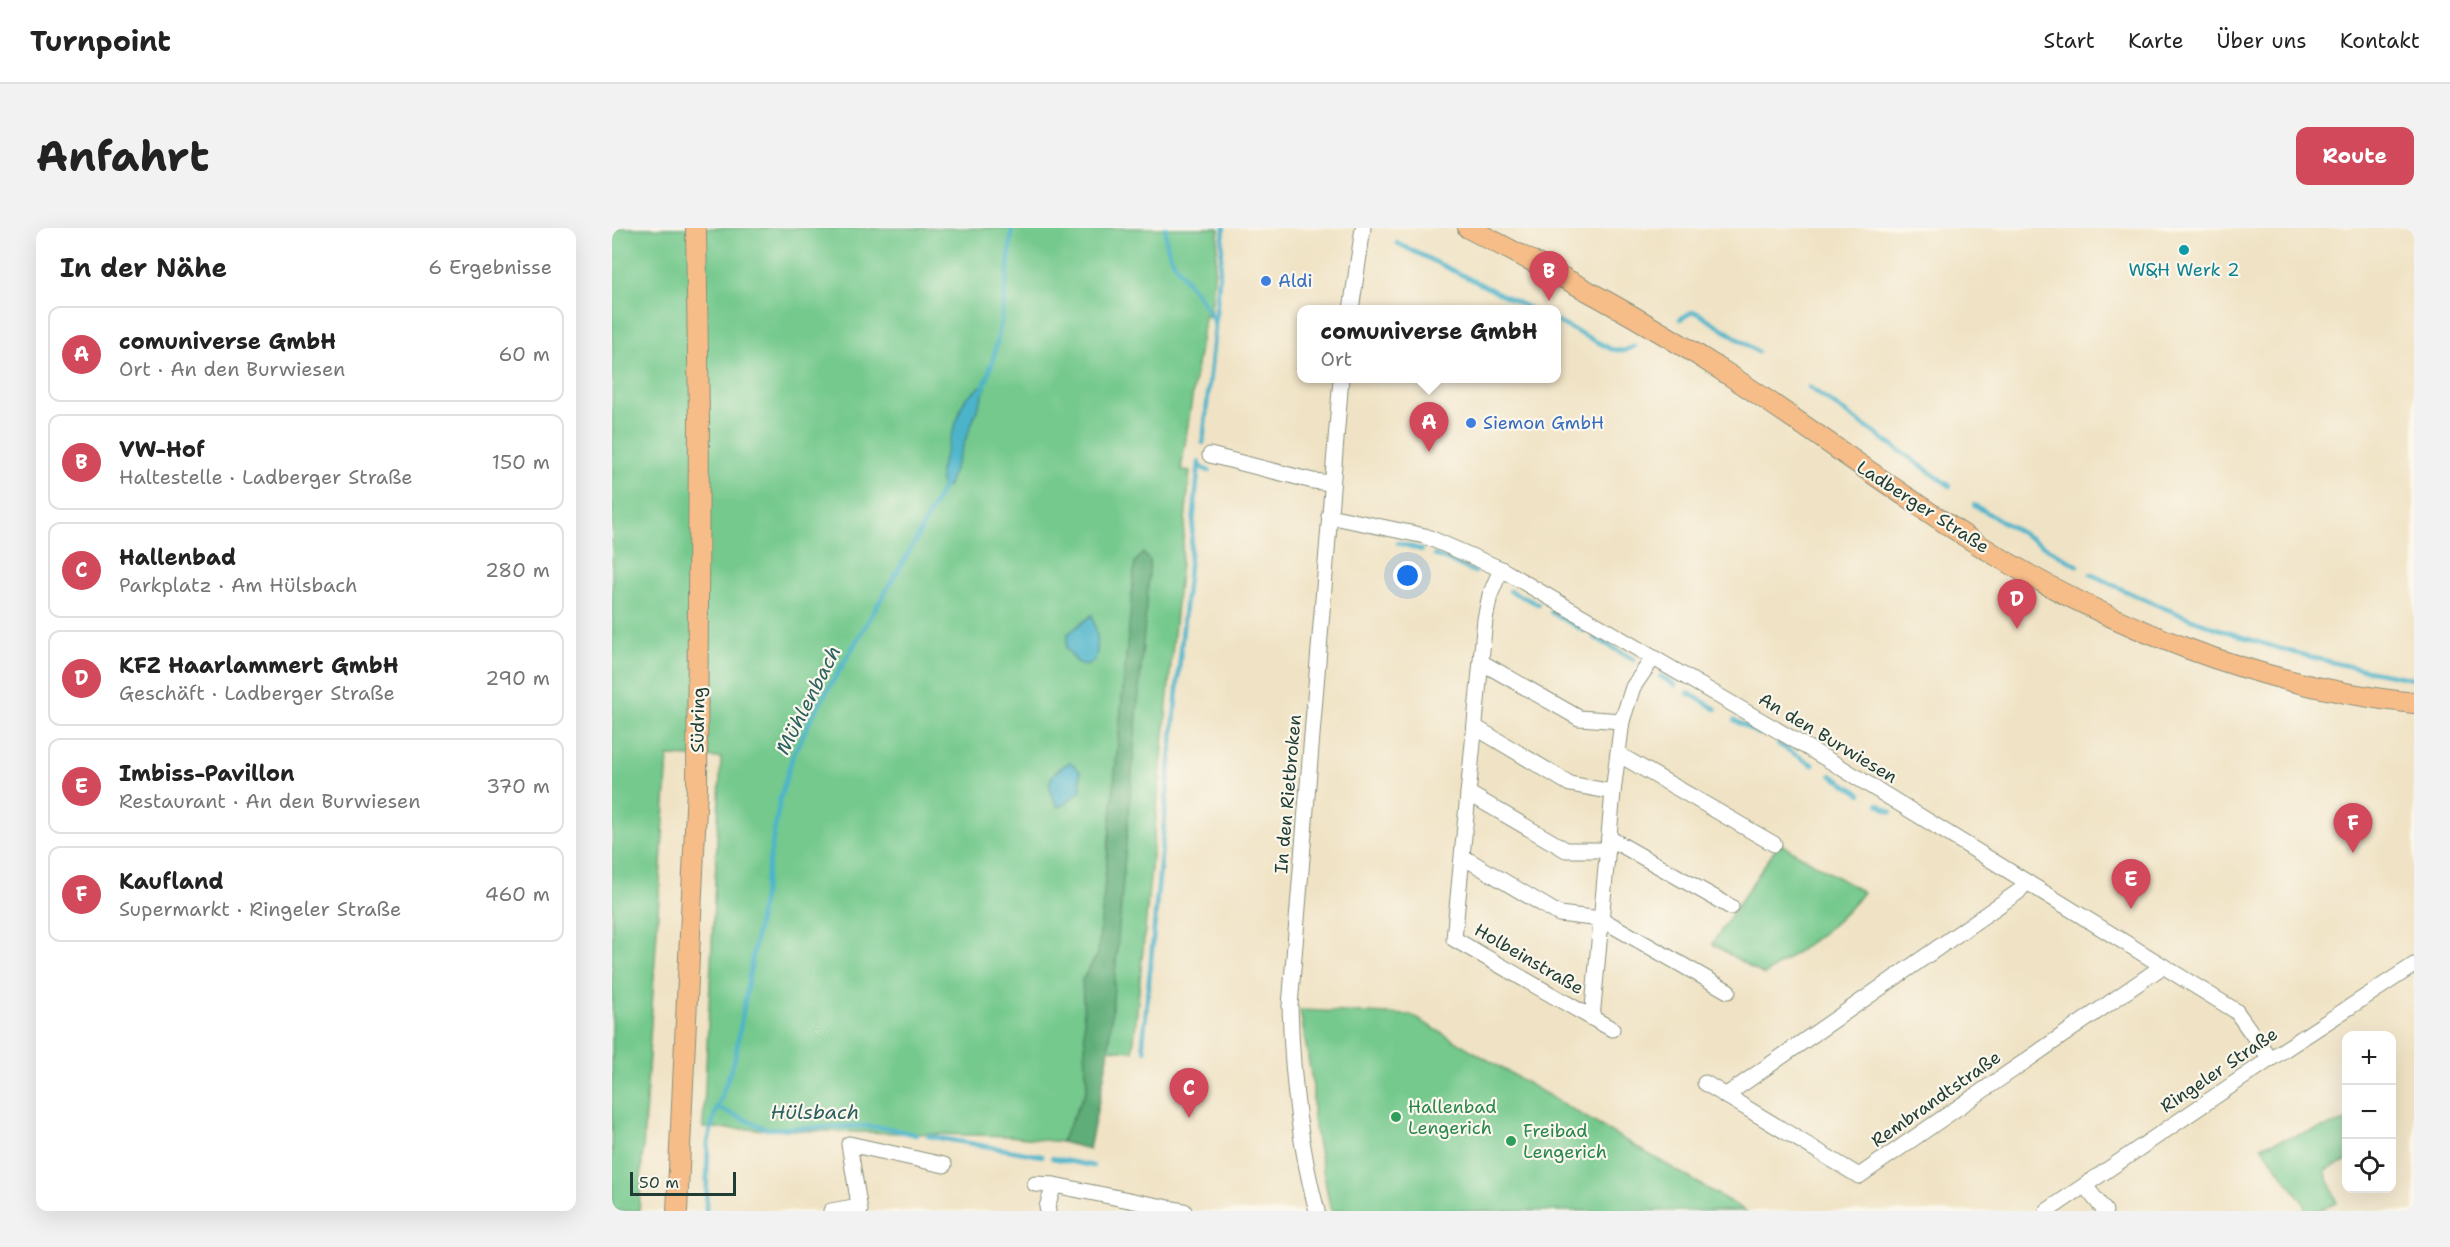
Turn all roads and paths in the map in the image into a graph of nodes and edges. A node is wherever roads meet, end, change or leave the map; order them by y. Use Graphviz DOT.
graph roads {
  1 [pos="696,228"];
  2 [pos="1363,228"];
  3 [pos="1468,228"];
  4 [pos="1352,305"];
  5 [pos="1341,383"];
  6 [pos="1210,455"];
  7 [pos="1332,483"];
  8 [pos="1329,516"];
  9 [pos="1501,569"];
  10 [pos="1653,658"];
  11 [pos="1481,662"];
  12 [pos="2414,703"];
  13 [pos="1622,721"];
  14 [pos="1475,727"];
  15 [pos="1618,754"];
  16 [pos="1613,792"];
  17 [pos="1468,794"];
  18 [pos="1608,844"];
  19 [pos="1774,844"];
  20 [pos="1463,857"];
  21 [pos="2026,882"];
  22 [pos="1731,907"];
  23 [pos="1601,919"];
  24 [pos="2414,965"];
  25 [pos="2163,966"];
  26 [pos="1728,991"];
  27 [pos="1592,1018"];
  28 [pos="1612,1029"];
  29 [pos="2270,1059"];
  30 [pos="1705,1083"];
  31 [pos="1725,1096"];
  32 [pos="944,1166"];
  33 [pos="1035,1184"];
  34 [pos="1053,1185"];
  35 [pos="2085,1186"];
  36 [pos="859,1209"];
  37 [pos="677,1211"];
  38 [pos="831,1211"];
  39 [pos="1048,1211"];
  40 [pos="1184,1211"];
  41 [pos="1317,1211"];
  42 [pos="2047,1211"];
  43 [pos="2104,1211"];
  1 -- 37 [label="main road, Südring"];
  2 -- 4 [label="street"];
  3 -- 12 [label="main road, Ladberger Straße"];
  5 -- 7 [label="street, In den Rietbroken"];
  6 -- 7 [label="street"];
  7 -- 8 [label="street, In den Rietbroken"];
  8 -- 9 [label="street, An den Burwiesen"];
  8 -- 41 [label="street, In den Rietbroken"];
  9 -- 10 [label="street, An den Burwiesen"];
  9 -- 11 [label="street, Holbeinstraße"];
  10 -- 13 [label="street, Holbeinstraße"];
  10 -- 21 [label="street, An den Burwiesen"];
  11 -- 13 [label="street"];
  11 -- 14 [label="street, Holbeinstraße"];
  13 -- 15 [label="street, Holbeinstraße"];
  14 -- 16 [label="street"];
  14 -- 17 [label="street, Holbeinstraße"];
  15 -- 16 [label="street, Holbeinstraße"];
  15 -- 19 [label="street"];
  16 -- 18 [label="street, Holbeinstraße"];
  17 -- 18 [label="street"];
  17 -- 20 [label="street, Holbeinstraße"];
  18 -- 22 [label="street"];
  18 -- 23 [label="street, Holbeinstraße"];
  20 -- 23 [label="street"];
  20 -- 27 [label="street, Holbeinstraße"];
  21 -- 25 [label="street, An den Burwiesen"];
  21 -- 31 [label="street"];
  23 -- 26 [label="street"];
  23 -- 27 [label="street, Holbeinstraße"];
  24 -- 29 [label="street, Ringeler Straße"];
  25 -- 29 [label="street, An den Burwiesen"];
  25 -- 31 [label="street, Rembrandtstraße"];
  27 -- 28 [label="street, Holbeinstraße"];
  29 -- 35 [label="street, Ringeler Straße"];
  30 -- 31 [label="street, Rembrandtstraße"];
  32 -- 36 [label="street"];
  33 -- 34 [label="street"];
  34 -- 39 [label="street"];
  34 -- 40 [label="street"];
  35 -- 42 [label="street, Ringeler Straße"];
  35 -- 43 [label="street"];
  36 -- 38 [label="street"];
}
